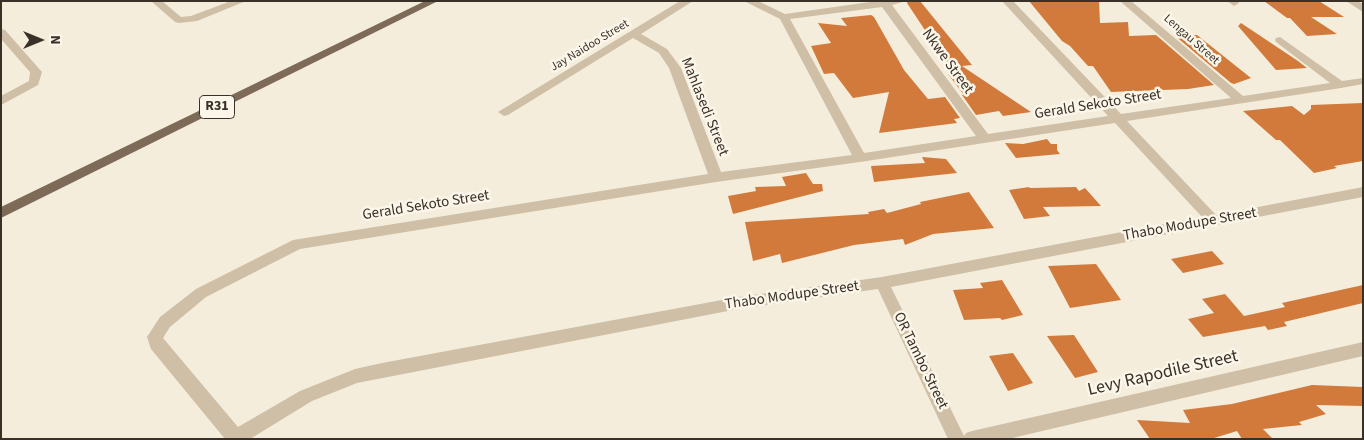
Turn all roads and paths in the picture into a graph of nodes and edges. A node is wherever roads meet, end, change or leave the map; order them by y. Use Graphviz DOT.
graph roads {
  1 [pos="156,1"];
  2 [pos="242,1"];
  3 [pos="433,1"];
  4 [pos="688,1"];
  5 [pos="749,1"];
  6 [pos="902,1"];
  7 [pos="1007,1"];
  8 [pos="1125,1"];
  9 [pos="1351,1"];
  10 [pos="885,3"];
  11 [pos="1363,9"];
  12 [pos="784,17"];
  13 [pos="1,32"];
  14 [pos="635,35"];
  15 [pos="1280,40"];
  16 [pos="1363,81"];
  17 [pos="1341,85"];
  18 [pos="1240,100"];
  19 [pos="1,101"];
  20 [pos="504,112"];
  21 [pos="1116,118"];
  22 [pos="984,138"];
  23 [pos="860,158"];
  24 [pos="716,177"];
  25 [pos="1363,192"];
  26 [pos="1,213"];
  27 [pos="1214,221"];
  28 [pos="882,283"];
  29 [pos="1363,349"];
  30 [pos="235,438"];
  31 [pos="957,439"];
  32 [pos="972,439"];
  1 -- 2 [label="street"];
  3 -- 26 [label="main road, R31"];
  4 -- 14 [label="street, Jay Naidoo Street"];
  5 -- 12 [label="street"];
  6 -- 10 [label="street"];
  7 -- 21 [label="street"];
  8 -- 18 [label="street, Lengau Street"];
  9 -- 11 [label="street"];
  10 -- 12 [label="street"];
  10 -- 22 [label="street, Nkwe Street"];
  12 -- 23 [label="street"];
  13 -- 19 [label="street"];
  14 -- 20 [label="street, Jay Naidoo Street"];
  14 -- 24 [label="street, Mahlasedi Street"];
  15 -- 17 [label="street"];
  16 -- 17 [label="street, Gerald Sekoto Street"];
  17 -- 18 [label="street, Gerald Sekoto Street"];
  18 -- 21 [label="street, Gerald Sekoto Street"];
  21 -- 22 [label="street, Gerald Sekoto Street"];
  21 -- 27 [label="street"];
  22 -- 23 [label="street, Gerald Sekoto Street"];
  23 -- 24 [label="street, Gerald Sekoto Street"];
  24 -- 30 [label="street, Gerald Sekoto Street"];
  25 -- 27 [label="street, Thabo Modupe Street"];
  27 -- 28 [label="street, Thabo Modupe Street"];
  28 -- 30 [label="street, Thabo Modupe Street"];
  28 -- 31 [label="street, OR Tambo Street"];
  29 -- 32 [label="street, Levy Rapodile Street"];
}
